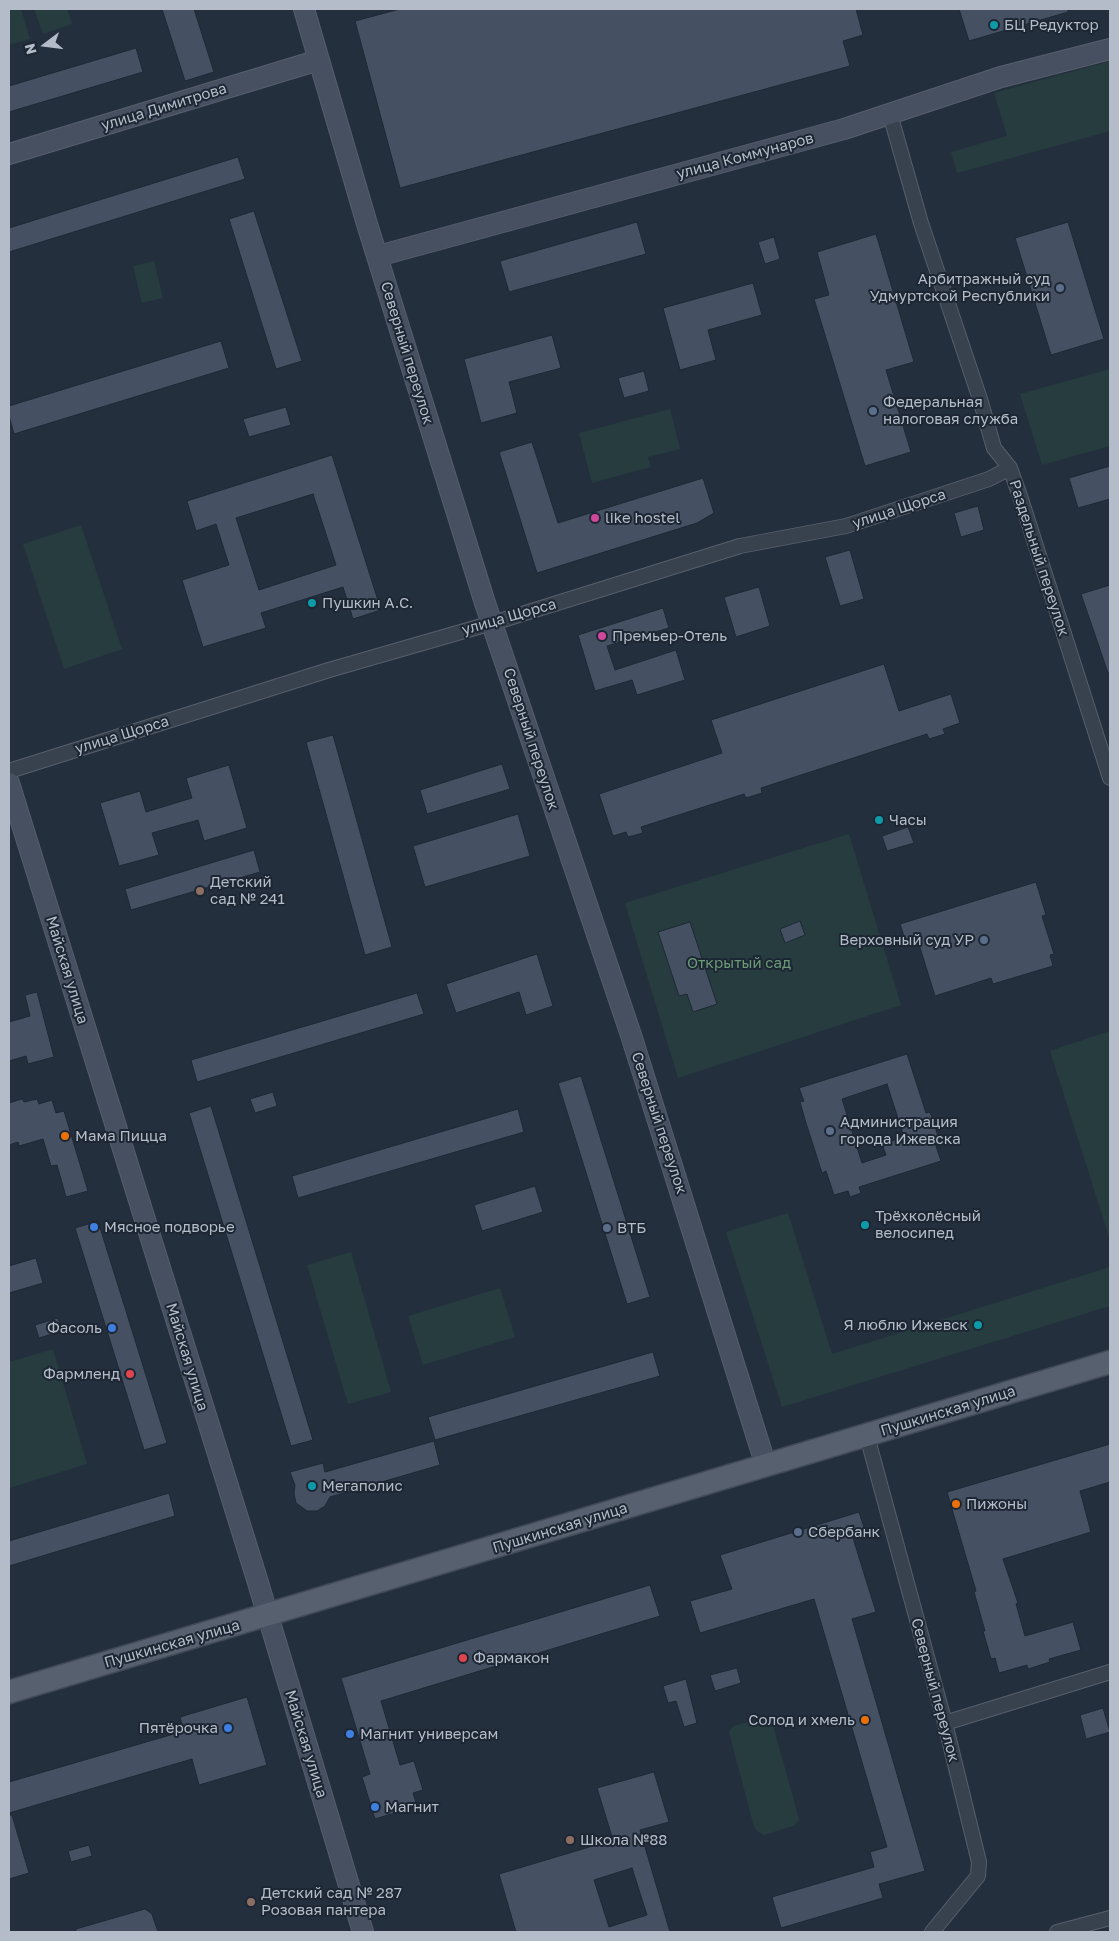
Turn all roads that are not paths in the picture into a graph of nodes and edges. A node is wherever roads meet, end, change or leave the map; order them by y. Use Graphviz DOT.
graph roads {
  1 [pos="304,9"];
  2 [pos="1110,49"];
  3 [pos="319,60"];
  4 [pos="890,114"];
  5 [pos="9,154"];
  6 [pos="378,256"];
  7 [pos="1010,468"];
  8 [pos="491,622"];
  9 [pos="9,771"];
  10 [pos="1110,778"];
  11 [pos="9,783"];
  12 [pos="1110,1362"];
  13 [pos="867,1436"];
  14 [pos="766,1466"];
  15 [pos="268,1616"];
  16 [pos="1110,1672"];
  17 [pos="9,1692"];
  18 [pos="945,1723"];
  19 [pos="1110,1918"];
  20 [pos="362,1932"];
  21 [pos="932,1932"];
  22 [pos="1057,1932"];
  1 -- 3 [label="street, Северный переулок"];
  2 -- 4 [label="street, улица Коммунаров"];
  3 -- 5 [label="street, улица Димитрова"];
  3 -- 6 [label="street, Северный переулок"];
  4 -- 6 [label="street, улица Коммунаров"];
  4 -- 7 [label="street, Раздельный переулок"];
  6 -- 8 [label="street, Северный переулок"];
  7 -- 8 [label="street, улица Щорса"];
  7 -- 10 [label="street, Раздельный переулок"];
  8 -- 9 [label="street, улица Щорса"];
  8 -- 14 [label="street, Северный переулок"];
  11 -- 15 [label="street, Майская улица"];
  12 -- 13 [label="main road, Пушкинская улица"];
  13 -- 14 [label="main road, Пушкинская улица"];
  13 -- 18 [label="street, Северный переулок"];
  14 -- 15 [label="main road, Пушкинская улица"];
  15 -- 17 [label="main road, Пушкинская улица"];
  15 -- 20 [label="street, Майская улица"];
  16 -- 18 [label="street"];
  18 -- 21 [label="street, Северный переулок"];
  19 -- 22 [label="street"];
}
